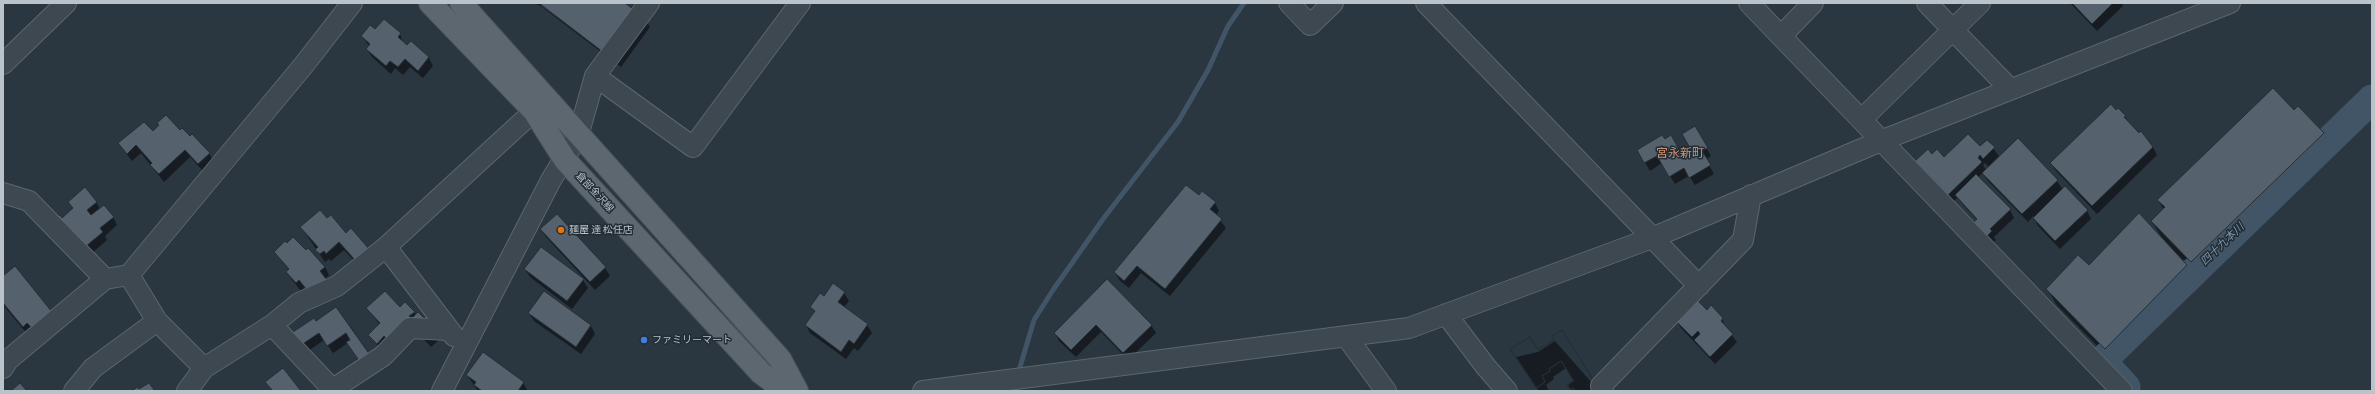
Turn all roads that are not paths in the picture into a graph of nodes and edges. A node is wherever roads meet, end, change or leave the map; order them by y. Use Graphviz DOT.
graph roads {
  1 [pos="66,3"];
  2 [pos="352,3"];
  3 [pos="430,3"];
  4 [pos="649,3"];
  5 [pos="800,3"];
  6 [pos="1289,3"];
  7 [pos="1333,3"];
  8 [pos="1426,3"];
  9 [pos="1749,3"];
  10 [pos="1813,3"];
  11 [pos="1927,3"];
  12 [pos="1980,3"];
  13 [pos="2192,3"];
  14 [pos="2230,3"];
  15 [pos="466,5"];
  16 [pos="453,28"];
  17 [pos="1952,29"];
  18 [pos="1781,36"];
  19 [pos="2125,44"];
  20 [pos="3,64"];
  21 [pos="595,76"];
  22 [pos="2010,89"];
  23 [pos="534,111"];
  24 [pos="1862,119"];
  25 [pos="578,136"];
  26 [pos="1883,140"];
  27 [pos="565,160"];
  28 [pos="3,193"];
  29 [pos="1751,194"];
  30 [pos="1652,238"];
  31 [pos="386,247"];
  32 [pos="129,275"];
  33 [pos="105,279"];
  34 [pos="1699,286"];
  35 [pos="1446,314"];
  36 [pos="157,321"];
  37 [pos="272,325"];
  38 [pos="448,330"];
  39 [pos="1346,336"];
  40 [pos="465,349"];
  41 [pos="5,361"];
  42 [pos="204,368"];
  43 [pos="334,390"];
  44 [pos="74,391"];
  45 [pos="187,391"];
  46 [pos="442,391"];
  47 [pos="785,391"];
  48 [pos="797,391"];
  49 [pos="923,391"];
  50 [pos="1386,391"];
  51 [pos="1507,391"];
  52 [pos="1603,391"];
  53 [pos="2122,391"];
  1 -- 20 [label="street"];
  2 -- 32 [label="street"];
  3 -- 16 [label="main road, 倉部金沢線"];
  4 -- 21 [label="street"];
  5 -- 21 [label="street"];
  6 -- 7 [label="street"];
  8 -- 30 [label="street"];
  9 -- 18 [label="street"];
  10 -- 18 [label="street"];
  11 -- 17 [label="street"];
  12 -- 17 [label="street"];
  13 -- 19 [label="street"];
  14 -- 19 [label="street"];
  15 -- 16 [label="street"];
  15 -- 25 [label="main road"];
  16 -- 23 [label="main road, 倉部金沢線"];
  17 -- 22 [label="street"];
  17 -- 24 [label="street"];
  18 -- 24 [label="street"];
  19 -- 22 [label="street"];
  21 -- 25 [label="street"];
  22 -- 26 [label="street"];
  23 -- 27 [label="main road, 倉部金沢線"];
  23 -- 31 [label="street"];
  24 -- 26 [label="street"];
  25 -- 27 [label="street"];
  25 -- 48 [label="main road"];
  26 -- 29 [label="street"];
  26 -- 53 [label="street"];
  27 -- 40 [label="street"];
  27 -- 47 [label="main road, 倉部金沢線"];
  28 -- 33 [label="street"];
  29 -- 30 [label="street"];
  29 -- 34 [label="street"];
  30 -- 34 [label="street"];
  30 -- 35 [label="street"];
  31 -- 37 [label="street"];
  31 -- 38 [label="street"];
  32 -- 33 [label="street"];
  32 -- 36 [label="street"];
  33 -- 41 [label="street"];
  34 -- 52 [label="street"];
  35 -- 39 [label="street"];
  35 -- 51 [label="street"];
  36 -- 42 [label="street"];
  36 -- 44 [label="street"];
  37 -- 42 [label="street"];
  37 -- 43 [label="street"];
  38 -- 40 [label="street"];
  38 -- 43 [label="street"];
  39 -- 49 [label="street"];
  39 -- 50 [label="street"];
  40 -- 46 [label="street"];
  42 -- 45 [label="street"];
}
